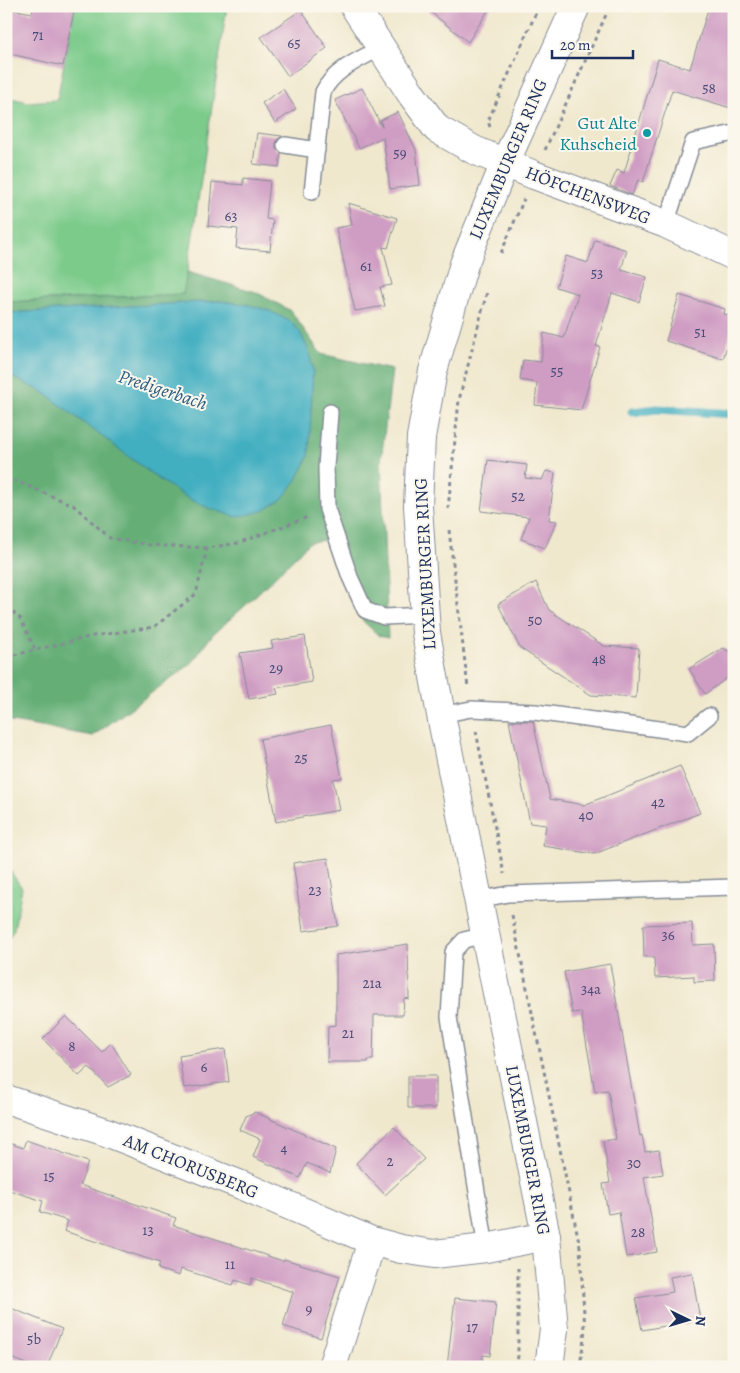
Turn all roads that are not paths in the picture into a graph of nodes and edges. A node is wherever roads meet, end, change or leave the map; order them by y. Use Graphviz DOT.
graph roads {
  1 [pos="354,6"];
  2 [pos="576,6"];
  3 [pos="382,47"];
  4 [pos="734,133"];
  5 [pos="285,144"];
  6 [pos="317,150"];
  7 [pos="505,163"];
  8 [pos="312,192"];
  9 [pos="666,224"];
  10 [pos="734,256"];
  11 [pos="330,412"];
  12 [pos="425,615"];
  13 [pos="441,715"];
  14 [pos="710,716"];
  15 [pos="734,887"];
  16 [pos="478,900"];
  17 [pos="484,935"];
  18 [pos="6,1099"];
  19 [pos="546,1236"];
  20 [pos="372,1241"];
  21 [pos="486,1248"];
  22 [pos="332,1367"];
  23 [pos="549,1367"];
  1 -- 3 [label="main road, HÖFCHENSWEG"];
  2 -- 7 [label="main road, LUXEMBURGER RING"];
  3 -- 6 [label="lane"];
  3 -- 7 [label="main road, HÖFCHENSWEG"];
  4 -- 9 [label="lane, HÖFCHENSWEG"];
  5 -- 6 [label="lane"];
  6 -- 8 [label="lane"];
  7 -- 9 [label="main road, HÖFCHENSWEG"];
  7 -- 12 [label="main road, LUXEMBURGER RING"];
  9 -- 10 [label="main road, HÖFCHENSWEG"];
  11 -- 12 [label="lane"];
  12 -- 13 [label="main road, LUXEMBURGER RING"];
  13 -- 14 [label="lane"];
  13 -- 16 [label="main road, LUXEMBURGER RING"];
  15 -- 16 [label="lane"];
  16 -- 17 [label="main road, LUXEMBURGER RING"];
  17 -- 19 [label="main road, LUXEMBURGER RING"];
  17 -- 21 [label="lane"];
  18 -- 20 [label="main road, AM CHORUSBERG"];
  19 -- 21 [label="main road, AM CHORUSBERG"];
  19 -- 23 [label="main road, LUXEMBURGER RING"];
  20 -- 21 [label="main road, AM CHORUSBERG"];
  20 -- 22 [label="main road"];
}
